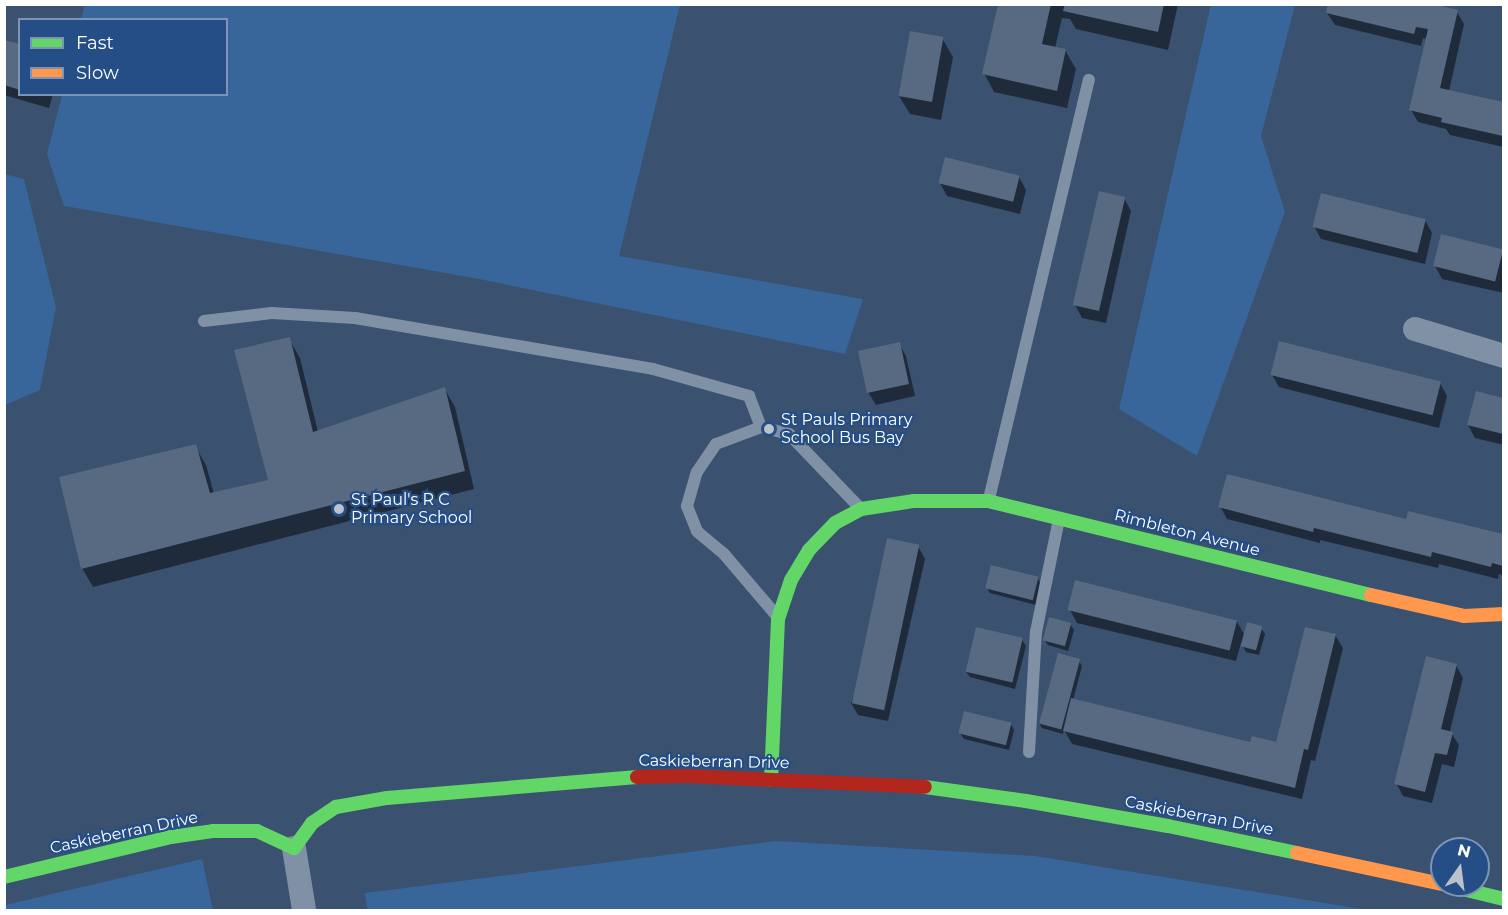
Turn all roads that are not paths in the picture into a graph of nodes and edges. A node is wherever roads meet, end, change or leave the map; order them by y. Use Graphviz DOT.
graph roads {
  1 [pos="1089,80"];
  2 [pos="204,321"];
  3 [pos="1415,329"];
  4 [pos="1503,356"];
  5 [pos="761,427"];
  6 [pos="988,501"];
  7 [pos="861,509"];
  8 [pos="1059,518"];
  9 [pos="1503,614"];
  10 [pos="778,619"];
  11 [pos="1029,752"];
  12 [pos="771,780"];
  13 [pos="294,848"];
  14 [pos="4,877"];
  15 [pos="1430,882"];
  16 [pos="304,910"];
  1 -- 6 [label="lane"];
  2 -- 5 [label="lane"];
  3 -- 4 [label="street"];
  5 -- 7 [label="lane"];
  5 -- 10 [label="lane"];
  6 -- 7 [label="street, Rimbleton Avenue"];
  6 -- 8 [label="street, Rimbleton Avenue"];
  7 -- 10 [label="street, Rimbleton Avenue"];
  8 -- 9 [label="street, Rimbleton Avenue"];
  8 -- 11 [label="lane"];
  10 -- 12 [label="street, Rimbleton Avenue"];
  12 -- 13 [label="street, Caskieberran Drive"];
  12 -- 15 [label="street, Caskieberran Drive"];
  13 -- 14 [label="street, Caskieberran Drive"];
  13 -- 16 [label="street"];
}
